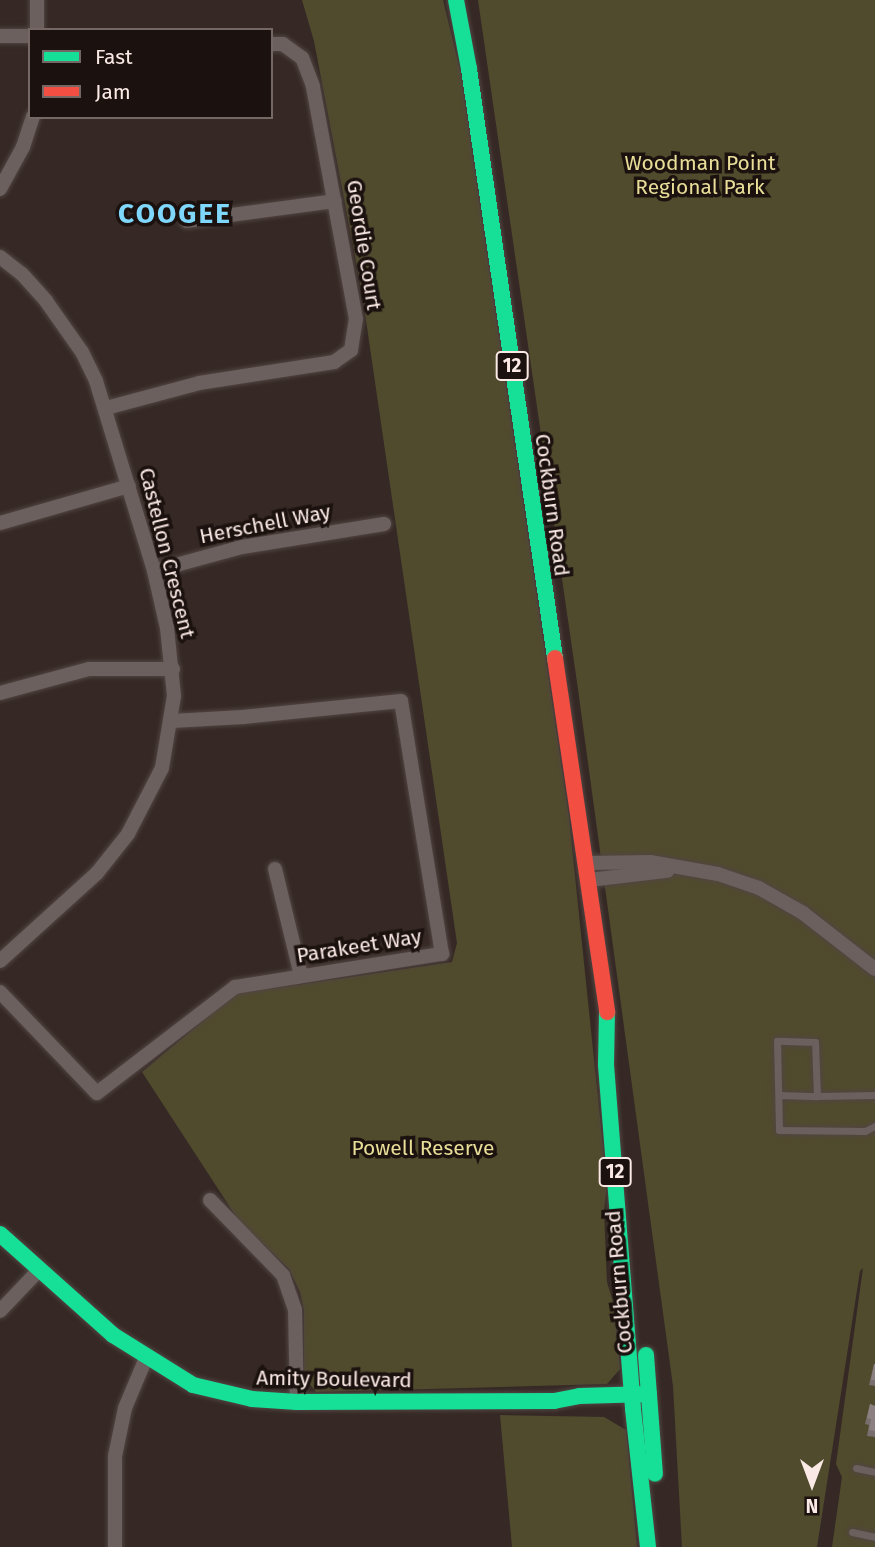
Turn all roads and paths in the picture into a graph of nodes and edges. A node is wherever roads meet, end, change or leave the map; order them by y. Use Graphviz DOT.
graph roads {
  1 [pos="37,0"];
  2 [pos="456,0"];
  3 [pos="37,28"];
  4 [pos="0,36"];
  5 [pos="28,36"];
  6 [pos="273,44"];
  7 [pos="32,119"];
  8 [pos="0,190"];
  9 [pos="335,201"];
  10 [pos="187,220"];
  11 [pos="0,257"];
  12 [pos="106,408"];
  13 [pos="129,486"];
  14 [pos="0,523"];
  15 [pos="384,524"];
  16 [pos="154,571"];
  17 [pos="173,669"];
  18 [pos="0,693"];
  19 [pos="172,721"];
  20 [pos="587,863"];
  21 [pos="275,869"];
  22 [pos="690,870"];
  23 [pos="589,880"];
  24 [pos="0,961"];
  25 [pos="875,969"];
  26 [pos="301,976"];
  27 [pos="0,992"];
  28 [pos="608,1016"];
  29 [pos="779,1095"];
  30 [pos="875,1095"];
  31 [pos="817,1096"];
  32 [pos="875,1126"];
  33 [pos="210,1200"];
  34 [pos="635,1218"];
  35 [pos="0,1234"];
  36 [pos="40,1269"];
  37 [pos="0,1311"];
  38 [pos="645,1340"];
  39 [pos="146,1358"];
  40 [pos="650,1401"];
  41 [pos="297,1402"];
  42 [pos="633,1402"];
  43 [pos="856,1468"];
  44 [pos="875,1472"];
  45 [pos="852,1532"];
  46 [pos="875,1537"];
  47 [pos="115,1547"];
  48 [pos="648,1547"];
  49 [pos="660,1547"];
  1 -- 3 [label="street"];
  2 -- 20 [label="main road, Cockburn Road / 12"];
  4 -- 5 [label="street"];
  6 -- 9 [label="street, Geordie Court"];
  7 -- 8 [label="street"];
  9 -- 10 [label="street"];
  9 -- 12 [label="street, Geordie Court"];
  11 -- 12 [label="street, Castellon Crescent"];
  12 -- 13 [label="street, Castellon Crescent"];
  13 -- 14 [label="street"];
  13 -- 16 [label="street, Castellon Crescent"];
  15 -- 16 [label="street, Herschell Way"];
  16 -- 17 [label="street, Castellon Crescent"];
  17 -- 18 [label="street"];
  17 -- 19 [label="street, Castellon Crescent"];
  19 -- 24 [label="street, Castellon Crescent"];
  19 -- 26 [label="street, Parakeet Way"];
  20 -- 22 [label="street"];
  20 -- 23 [label="main road, Cockburn Road / 12"];
  21 -- 26 [label="street"];
  22 -- 23 [label="street"];
  22 -- 25 [label="street"];
  23 -- 28 [label="main road, Cockburn Road / 12"];
  26 -- 27 [label="street, Parakeet Way"];
  28 -- 34 [label="main road, Cockburn Road / 12"];
  28 -- 42 [label="main road, Cockburn Road / 12"];
  29 -- 31 [label="lane"];
  29 -- 31 [label="lane"];
  29 -- 32 [label="lane"];
  30 -- 31 [label="lane"];
  33 -- 41 [label="street"];
  35 -- 36 [label="main road, Amity Boulevard"];
  36 -- 37 [label="street"];
  36 -- 39 [label="main road, Amity Boulevard"];
  38 -- 40 [label="main road, Cockburn Road"];
  39 -- 41 [label="main road, Amity Boulevard"];
  39 -- 47 [label="street"];
  40 -- 42 [label="main road, Amity Boulevard"];
  40 -- 49 [label="main road, Cockburn Road"];
  41 -- 42 [label="main road, Amity Boulevard"];
  42 -- 48 [label="main road, Cockburn Road / 12"];
  43 -- 44 [label="lane"];
  45 -- 46 [label="lane"];
}
